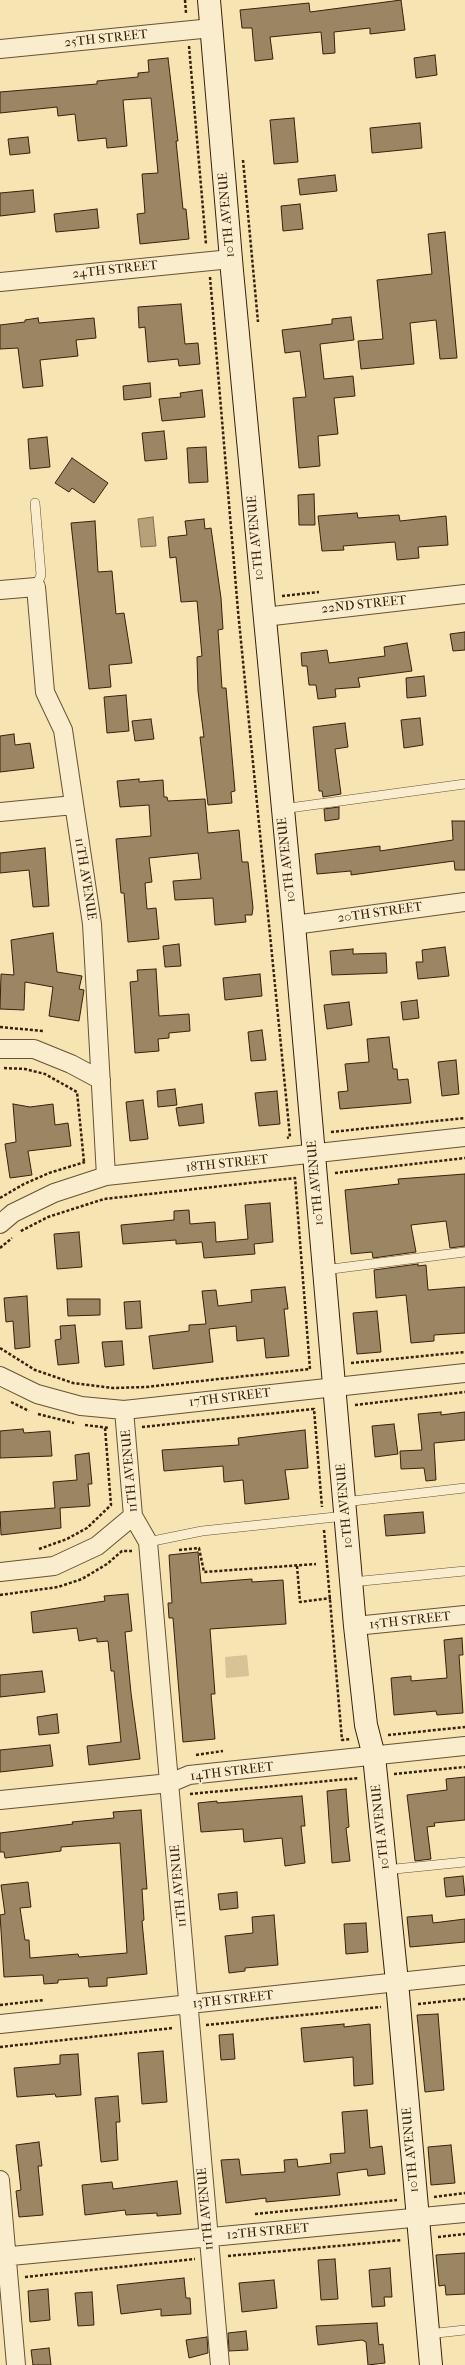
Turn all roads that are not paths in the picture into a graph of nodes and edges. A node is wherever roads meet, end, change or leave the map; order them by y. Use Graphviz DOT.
graph roads {
  1 [pos="209,0"];
  2 [pos="212,28"];
  3 [pos="0,49"];
  4 [pos="231,259"];
  5 [pos="0,282"];
  6 [pos="35,503"];
  7 [pos="36,587"];
  8 [pos="0,590"];
  9 [pos="465,594"];
  10 [pos="264,617"];
  11 [pos="465,784"];
  12 [pos="74,806"];
  13 [pos="282,809"];
  14 [pos="0,812"];
  15 [pos="465,902"];
  16 [pos="294,925"];
  17 [pos="0,1048"];
  18 [pos="101,1080"];
  19 [pos="465,1138"];
  20 [pos="313,1156"];
  21 [pos="106,1176"];
  22 [pos="0,1224"];
  23 [pos="465,1252"];
  24 [pos="324,1270"];
  25 [pos="465,1373"];
  26 [pos="0,1376"];
  27 [pos="334,1386"];
  28 [pos="124,1410"];
  29 [pos="465,1488"];
  30 [pos="345,1509"];
  31 [pos="133,1516"];
  32 [pos="142,1547"];
  33 [pos="465,1571"];
  34 [pos="0,1572"];
  35 [pos="352,1582"];
  36 [pos="465,1615"];
  37 [pos="355,1626"];
  38 [pos="465,1746"];
  39 [pos="374,1756"];
  40 [pos="170,1783"];
  41 [pos="0,1800"];
  42 [pos="465,1862"];
  43 [pos="385,1870"];
  44 [pos="465,1975"];
  45 [pos="397,1982"];
  46 [pos="189,2005"];
  47 [pos="0,2024"];
  48 [pos="0,2180"];
  49 [pos="465,2213"];
  50 [pos="417,2218"];
  51 [pos="208,2237"];
  52 [pos="3,2257"];
  53 [pos="465,2330"];
  54 [pos="428,2334"];
  55 [pos="16,2365"];
  56 [pos="220,2365"];
  57 [pos="431,2365"];
  1 -- 2 [label="street, 10TH AVENUE"];
  2 -- 3 [label="street, 25TH STREET"];
  2 -- 4 [label="street, 10TH AVENUE"];
  4 -- 5 [label="street, 24TH STREET"];
  4 -- 10 [label="street, 10TH AVENUE"];
  6 -- 7 [label="lane"];
  7 -- 8 [label="street"];
  7 -- 12 [label="street, 11TH AVENUE"];
  9 -- 10 [label="street, 22ND STREET"];
  10 -- 13 [label="street, 10TH AVENUE"];
  11 -- 13 [label="lane"];
  12 -- 14 [label="street"];
  12 -- 18 [label="street, 11TH AVENUE"];
  13 -- 16 [label="street, 10TH AVENUE"];
  15 -- 16 [label="street, 20TH STREET"];
  16 -- 20 [label="street, 10TH AVENUE"];
  17 -- 18 [label="street"];
  18 -- 21 [label="street, 11TH AVENUE"];
  19 -- 20 [label="street, 18TH STREET"];
  20 -- 21 [label="street, 18TH STREET"];
  20 -- 24 [label="street, 10TH AVENUE"];
  21 -- 22 [label="street, 18TH STREET"];
  23 -- 24 [label="lane"];
  24 -- 27 [label="street, 10TH AVENUE"];
  25 -- 27 [label="street, 17TH STREET"];
  26 -- 28 [label="street, 17TH STREET"];
  27 -- 28 [label="street, 17TH STREET"];
  27 -- 30 [label="street, 10TH AVENUE"];
  28 -- 31 [label="street, 11TH AVENUE"];
  29 -- 30 [label="lane"];
  30 -- 32 [label="lane"];
  30 -- 35 [label="street, 10TH AVENUE"];
  31 -- 32 [label="street, 11TH AVENUE"];
  31 -- 34 [label="street"];
  32 -- 40 [label="street, 11TH AVENUE"];
  33 -- 35 [label="lane"];
  35 -- 37 [label="street, 10TH AVENUE"];
  36 -- 37 [label="street, 15TH STREET"];
  37 -- 39 [label="street, 10TH AVENUE"];
  38 -- 39 [label="street, 14TH STREET"];
  39 -- 40 [label="street, 14TH STREET"];
  39 -- 43 [label="street, 10TH AVENUE"];
  40 -- 41 [label="street, 14TH STREET"];
  40 -- 46 [label="street, 11TH AVENUE"];
  42 -- 43 [label="lane"];
  43 -- 45 [label="street, 10TH AVENUE"];
  44 -- 45 [label="street, 13TH STREET"];
  45 -- 46 [label="street, 13TH STREET"];
  45 -- 50 [label="street, 10TH AVENUE"];
  46 -- 47 [label="street, 13TH STREET"];
  46 -- 51 [label="street, 11TH AVENUE"];
  48 -- 52 [label="street"];
  49 -- 50 [label="street, 12TH STREET"];
  50 -- 51 [label="street, 12TH STREET"];
  50 -- 54 [label="street, 10TH AVENUE"];
  51 -- 52 [label="street, 12TH STREET"];
  51 -- 56 [label="street, 11TH AVENUE"];
  52 -- 55 [label="street"];
  53 -- 54 [label="lane"];
  54 -- 57 [label="street, 10TH AVENUE"];
}
